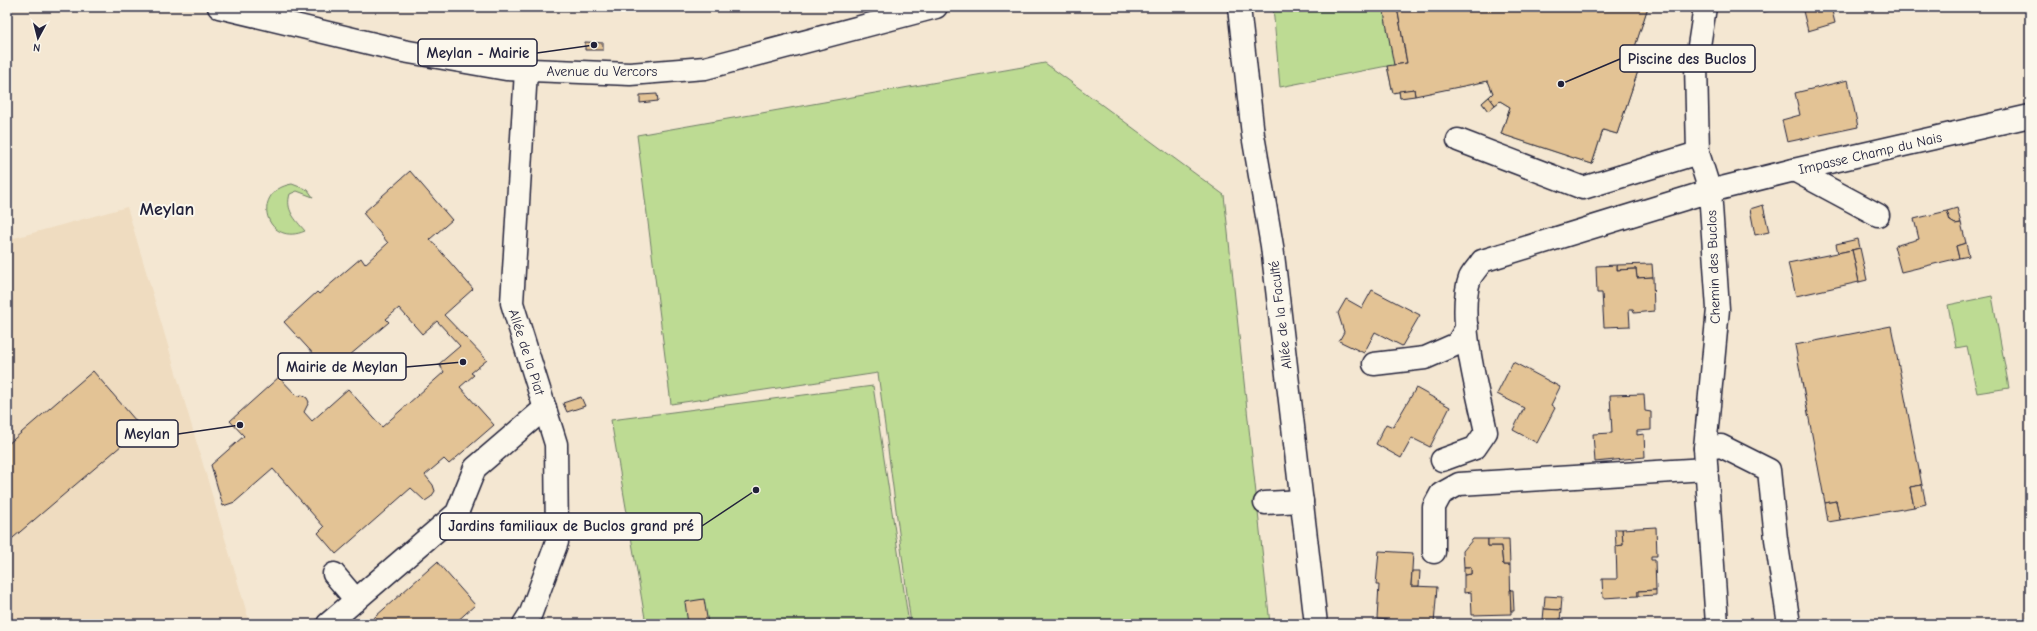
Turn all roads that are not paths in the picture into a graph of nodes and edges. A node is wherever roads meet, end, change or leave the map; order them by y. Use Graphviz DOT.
graph roads {
  1 [pos="219,7"];
  2 [pos="936,7"];
  3 [pos="1239,7"];
  4 [pos="1705,7"];
  5 [pos="259,12"];
  6 [pos="526,71"];
  7 [pos="2030,116"];
  8 [pos="1458,140"];
  9 [pos="1698,153"];
  10 [pos="1794,170"];
  11 [pos="1710,191"];
  12 [pos="1878,215"];
  13 [pos="1467,327"];
  14 [pos="1374,364"];
  15 [pos="545,408"];
  16 [pos="1705,459"];
  17 [pos="1442,460"];
  18 [pos="1302,501"];
  19 [pos="1265,503"];
  20 [pos="1434,552"];
  21 [pos="334,574"];
  22 [pos="356,600"];
  23 [pos="328,624"];
  24 [pos="524,624"];
  25 [pos="1316,624"];
  26 [pos="1716,624"];
  27 [pos="1789,624"];
  1 -- 5 [label="street, Avenue du Vercors"];
  2 -- 6 [label="street, Avenue du Vercors"];
  3 -- 18 [label="street, Allée de la Faculté"];
  4 -- 9 [label="street, Chemin des Buclos"];
  5 -- 6 [label="street, Avenue du Vercors"];
  6 -- 15 [label="street, Allée de la Piat"];
  7 -- 10 [label="street, Impasse Champ du Nais"];
  8 -- 9 [label="street"];
  9 -- 11 [label="street, Chemin des Buclos"];
  10 -- 11 [label="street, Impasse Champ du Nais"];
  10 -- 12 [label="street"];
  11 -- 13 [label="street, Impasse Champ du Nais"];
  11 -- 16 [label="street, Chemin des Buclos"];
  13 -- 14 [label="street"];
  13 -- 17 [label="street, Impasse Champ du Nais"];
  15 -- 22 [label="street"];
  15 -- 24 [label="street, Allée de la Piat"];
  16 -- 20 [label="street"];
  16 -- 26 [label="street, Chemin des Buclos"];
  16 -- 27 [label="street"];
  18 -- 19 [label="street"];
  18 -- 25 [label="street, Allée de la Faculté"];
  21 -- 22 [label="street"];
  22 -- 23 [label="street"];
}
